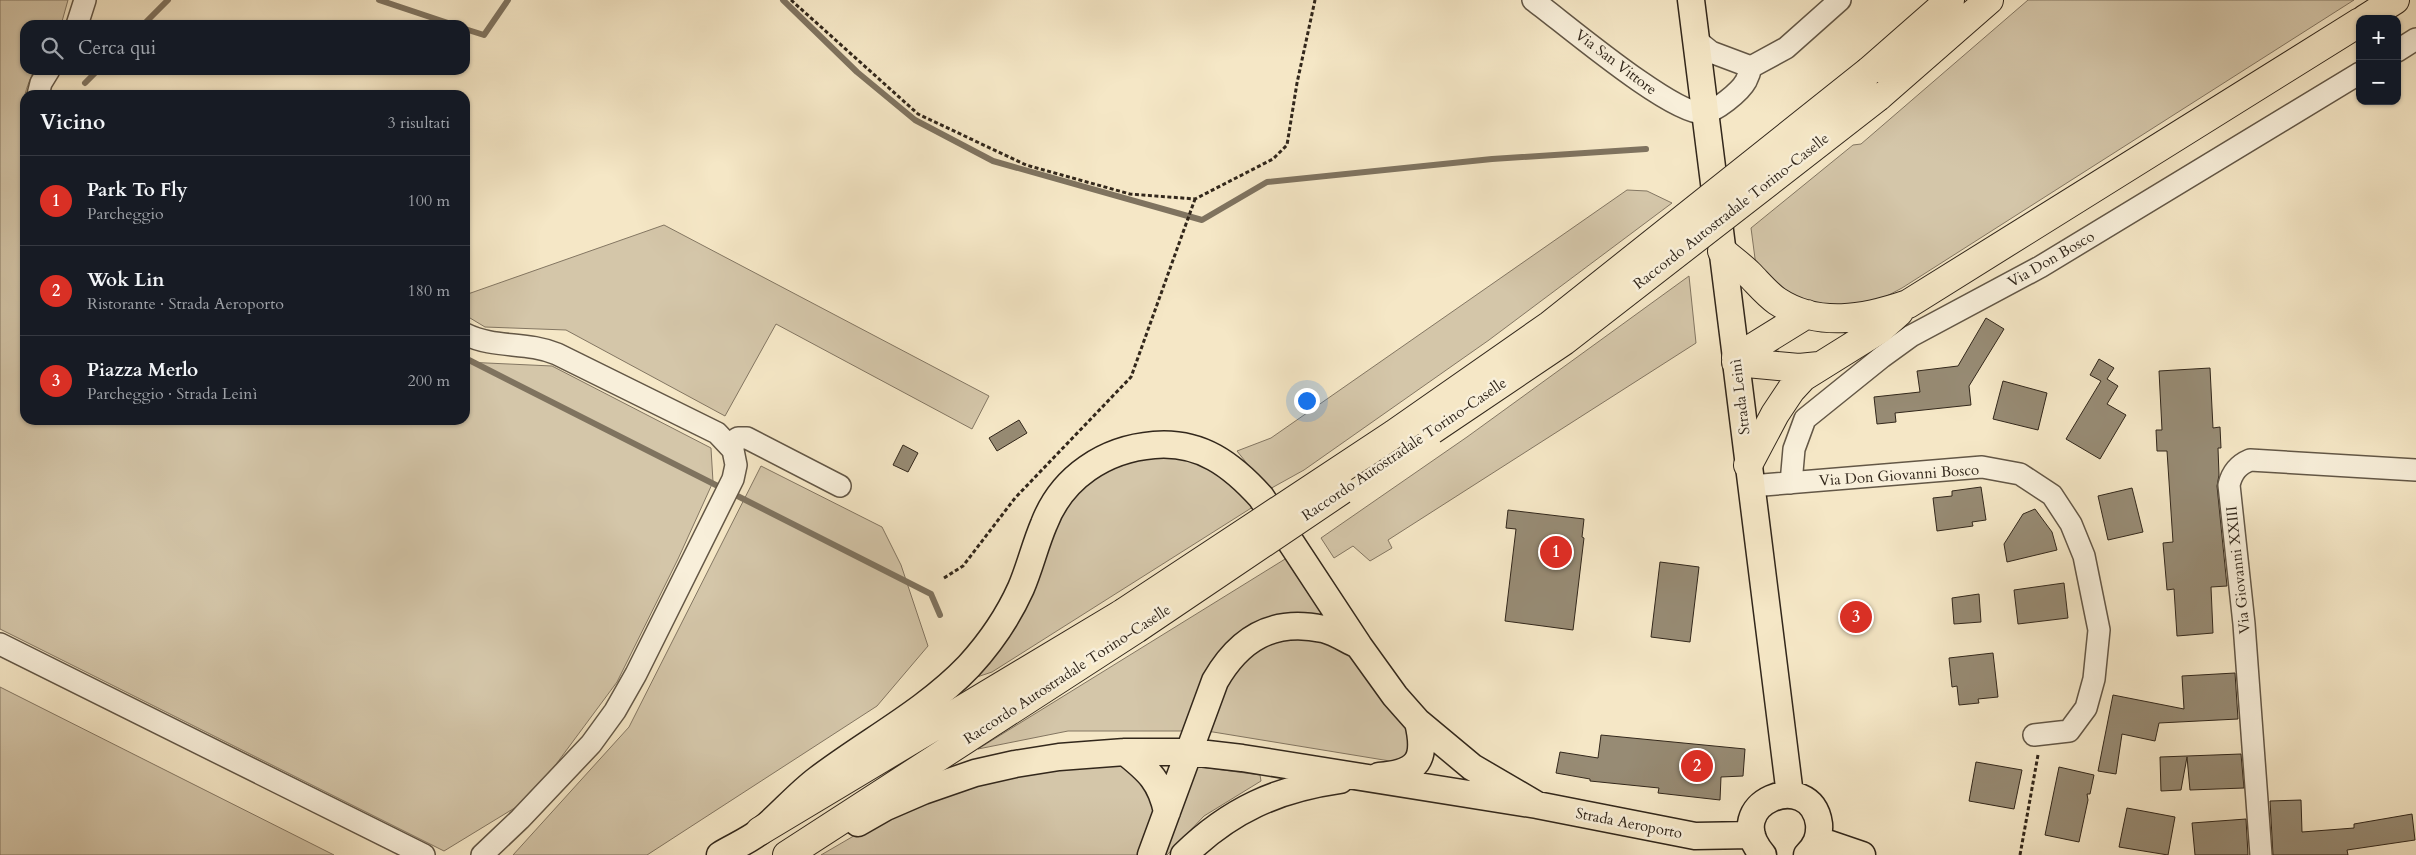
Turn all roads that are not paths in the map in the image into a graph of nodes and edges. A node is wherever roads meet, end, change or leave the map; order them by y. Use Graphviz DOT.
graph roads {
  1 [pos="85,0"];
  2 [pos="1533,0"];
  3 [pos="1691,0"];
  4 [pos="1840,0"];
  5 [pos="1950,0"];
  6 [pos="1989,0"];
  7 [pos="2395,0"];
  8 [pos="2371,15"];
  9 [pos="79,20"];
  10 [pos="2356,24"];
  11 [pos="1696,40"];
  12 [pos="2416,40"];
  13 [pos="2401,49"];
  14 [pos="1751,67"];
  15 [pos="46,75"];
  16 [pos="2356,76"];
  17 [pos="40,90"];
  18 [pos="1705,113"];
  19 [pos="1722,251"];
  20 [pos="1908,304"];
  21 [pos="1807,314"];
  22 [pos="470,336"];
  23 [pos="1736,360"];
  24 [pos="1819,366"];
  25 [pos="729,444"];
  26 [pos="2416,470"];
  27 [pos="1750,476"];
  28 [pos="1792,483"];
  29 [pos="840,486"];
  30 [pos="1129,621"];
  31 [pos="0,644"];
  32 [pos="1359,646"];
  33 [pos="1418,722"];
  34 [pos="2038,734"];
  35 [pos="1125,752"];
  36 [pos="1190,752"];
  37 [pos="1359,777"];
  38 [pos="1790,795"];
  39 [pos="1537,805"];
  40 [pos="1167,812"];
  41 [pos="760,831"];
  42 [pos="1757,845"];
  43 [pos="1812,847"];
  44 [pos="424,855"];
  45 [pos="482,855"];
  46 [pos="720,855"];
  47 [pos="787,855"];
  48 [pos="792,855"];
  49 [pos="1151,855"];
  50 [pos="1184,855"];
  51 [pos="1862,855"];
  52 [pos="2261,855"];
  1 -- 9 [label="street"];
  2 -- 18 [label="street, Via San Vittore"];
  3 -- 11 [label="main road, Strada Leinì"];
  4 -- 14 [label="street"];
  5 -- 30 [label="highway, Raccordo Autostradale Torino-Caselle, bridge"];
  6 -- 30 [label="highway, Raccordo Autostradale Torino-Caselle, bridge"];
  7 -- 8 [label="highway"];
  10 -- 20 [label="highway"];
  11 -- 14 [label="street"];
  11 -- 18 [label="main road, Strada Leinì"];
  12 -- 13 [label="street"];
  14 -- 18 [label="street"];
  15 -- 17 [label="street"];
  16 -- 28 [label="street, Via Don Bosco"];
  18 -- 19 [label="main road, Strada Leinì"];
  19 -- 21 [label="highway"];
  19 -- 23 [label="main road, Strada Leinì"];
  20 -- 21 [label="highway"];
  20 -- 24 [label="highway"];
  21 -- 23 [label="highway"];
  22 -- 25 [label="street"];
  23 -- 24 [label="highway"];
  23 -- 27 [label="main road, Strada Leinì"];
  24 -- 27 [label="highway"];
  25 -- 29 [label="street"];
  25 -- 45 [label="street"];
  26 -- 52 [label="street, Via Giovanni XXIII"];
  27 -- 28 [label="street, Via Don Giovanni Bosco"];
  27 -- 38 [label="main road, Strada Leinì"];
  28 -- 34 [label="street, Via Don Giovanni Bosco"];
  30 -- 41 [label="highway, Raccordo Autostradale Torino-Caselle"];
  30 -- 47 [label="highway, Raccordo Autostradale Torino-Caselle"];
  31 -- 44 [label="street"];
  32 -- 33 [label="main road"];
  32 -- 36 [label="main road"];
  32 -- 41 [label="main road"];
  33 -- 37 [label="main road"];
  33 -- 39 [label="main road"];
  35 -- 36 [label="main road, Strada Aeroporto"];
  35 -- 40 [label="main road"];
  35 -- 48 [label="main road, Strada Aeroporto"];
  36 -- 37 [label="main road, Strada Aeroporto"];
  36 -- 40 [label="main road"];
  37 -- 39 [label="main road, Strada Aeroporto"];
  37 -- 50 [label="main road"];
  38 -- 42 [label="main road"];
  38 -- 43 [label="main road"];
  39 -- 42 [label="main road, Strada Aeroporto"];
  40 -- 49 [label="main road"];
  41 -- 46 [label="main road"];
  43 -- 51 [label="main road"];
}
